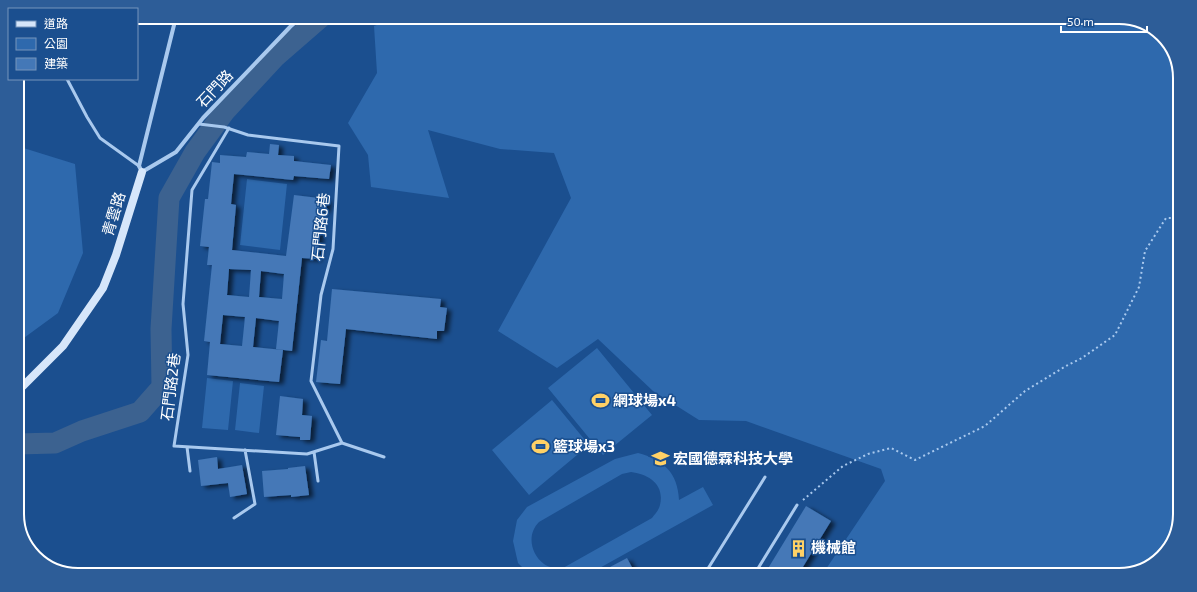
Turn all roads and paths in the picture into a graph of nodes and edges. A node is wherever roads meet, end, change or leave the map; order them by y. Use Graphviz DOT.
graph roads {
  1 [pos="174,24"];
  2 [pos="294,24"];
  3 [pos="68,80"];
  4 [pos="199,124"];
  5 [pos="229,128"];
  6 [pos="141,169"];
  7 [pos="1173,218"];
  8 [pos="24,385"];
  9 [pos="342,443"];
  10 [pos="187,447"];
  11 [pos="245,450"];
  12 [pos="314,452"];
  13 [pos="384,457"];
  14 [pos="190,471"];
  15 [pos="765,477"];
  16 [pos="318,481"];
  17 [pos="797,505"];
  18 [pos="234,518"];
  19 [pos="708,568"];
  20 [pos="758,568"];
  1 -- 6 [label="street, 青雲路"];
  2 -- 4 [label="street, 石門路"];
  3 -- 6 [label="lane"];
  4 -- 5 [label="lane, 石門路6巷"];
  4 -- 6 [label="street, 石門路"];
  5 -- 9 [label="lane, 石門路6巷"];
  5 -- 10 [label="lane, 石門路2巷"];
  6 -- 8 [label="street, 青雲路"];
  7 -- 17 [label="path"];
  9 -- 12 [label="lane"];
  9 -- 13 [label="lane"];
  10 -- 11 [label="lane"];
  10 -- 14 [label="lane"];
  11 -- 12 [label="lane"];
  11 -- 18 [label="lane"];
  12 -- 16 [label="lane"];
  15 -- 19 [label="lane"];
  17 -- 20 [label="lane"];
}
